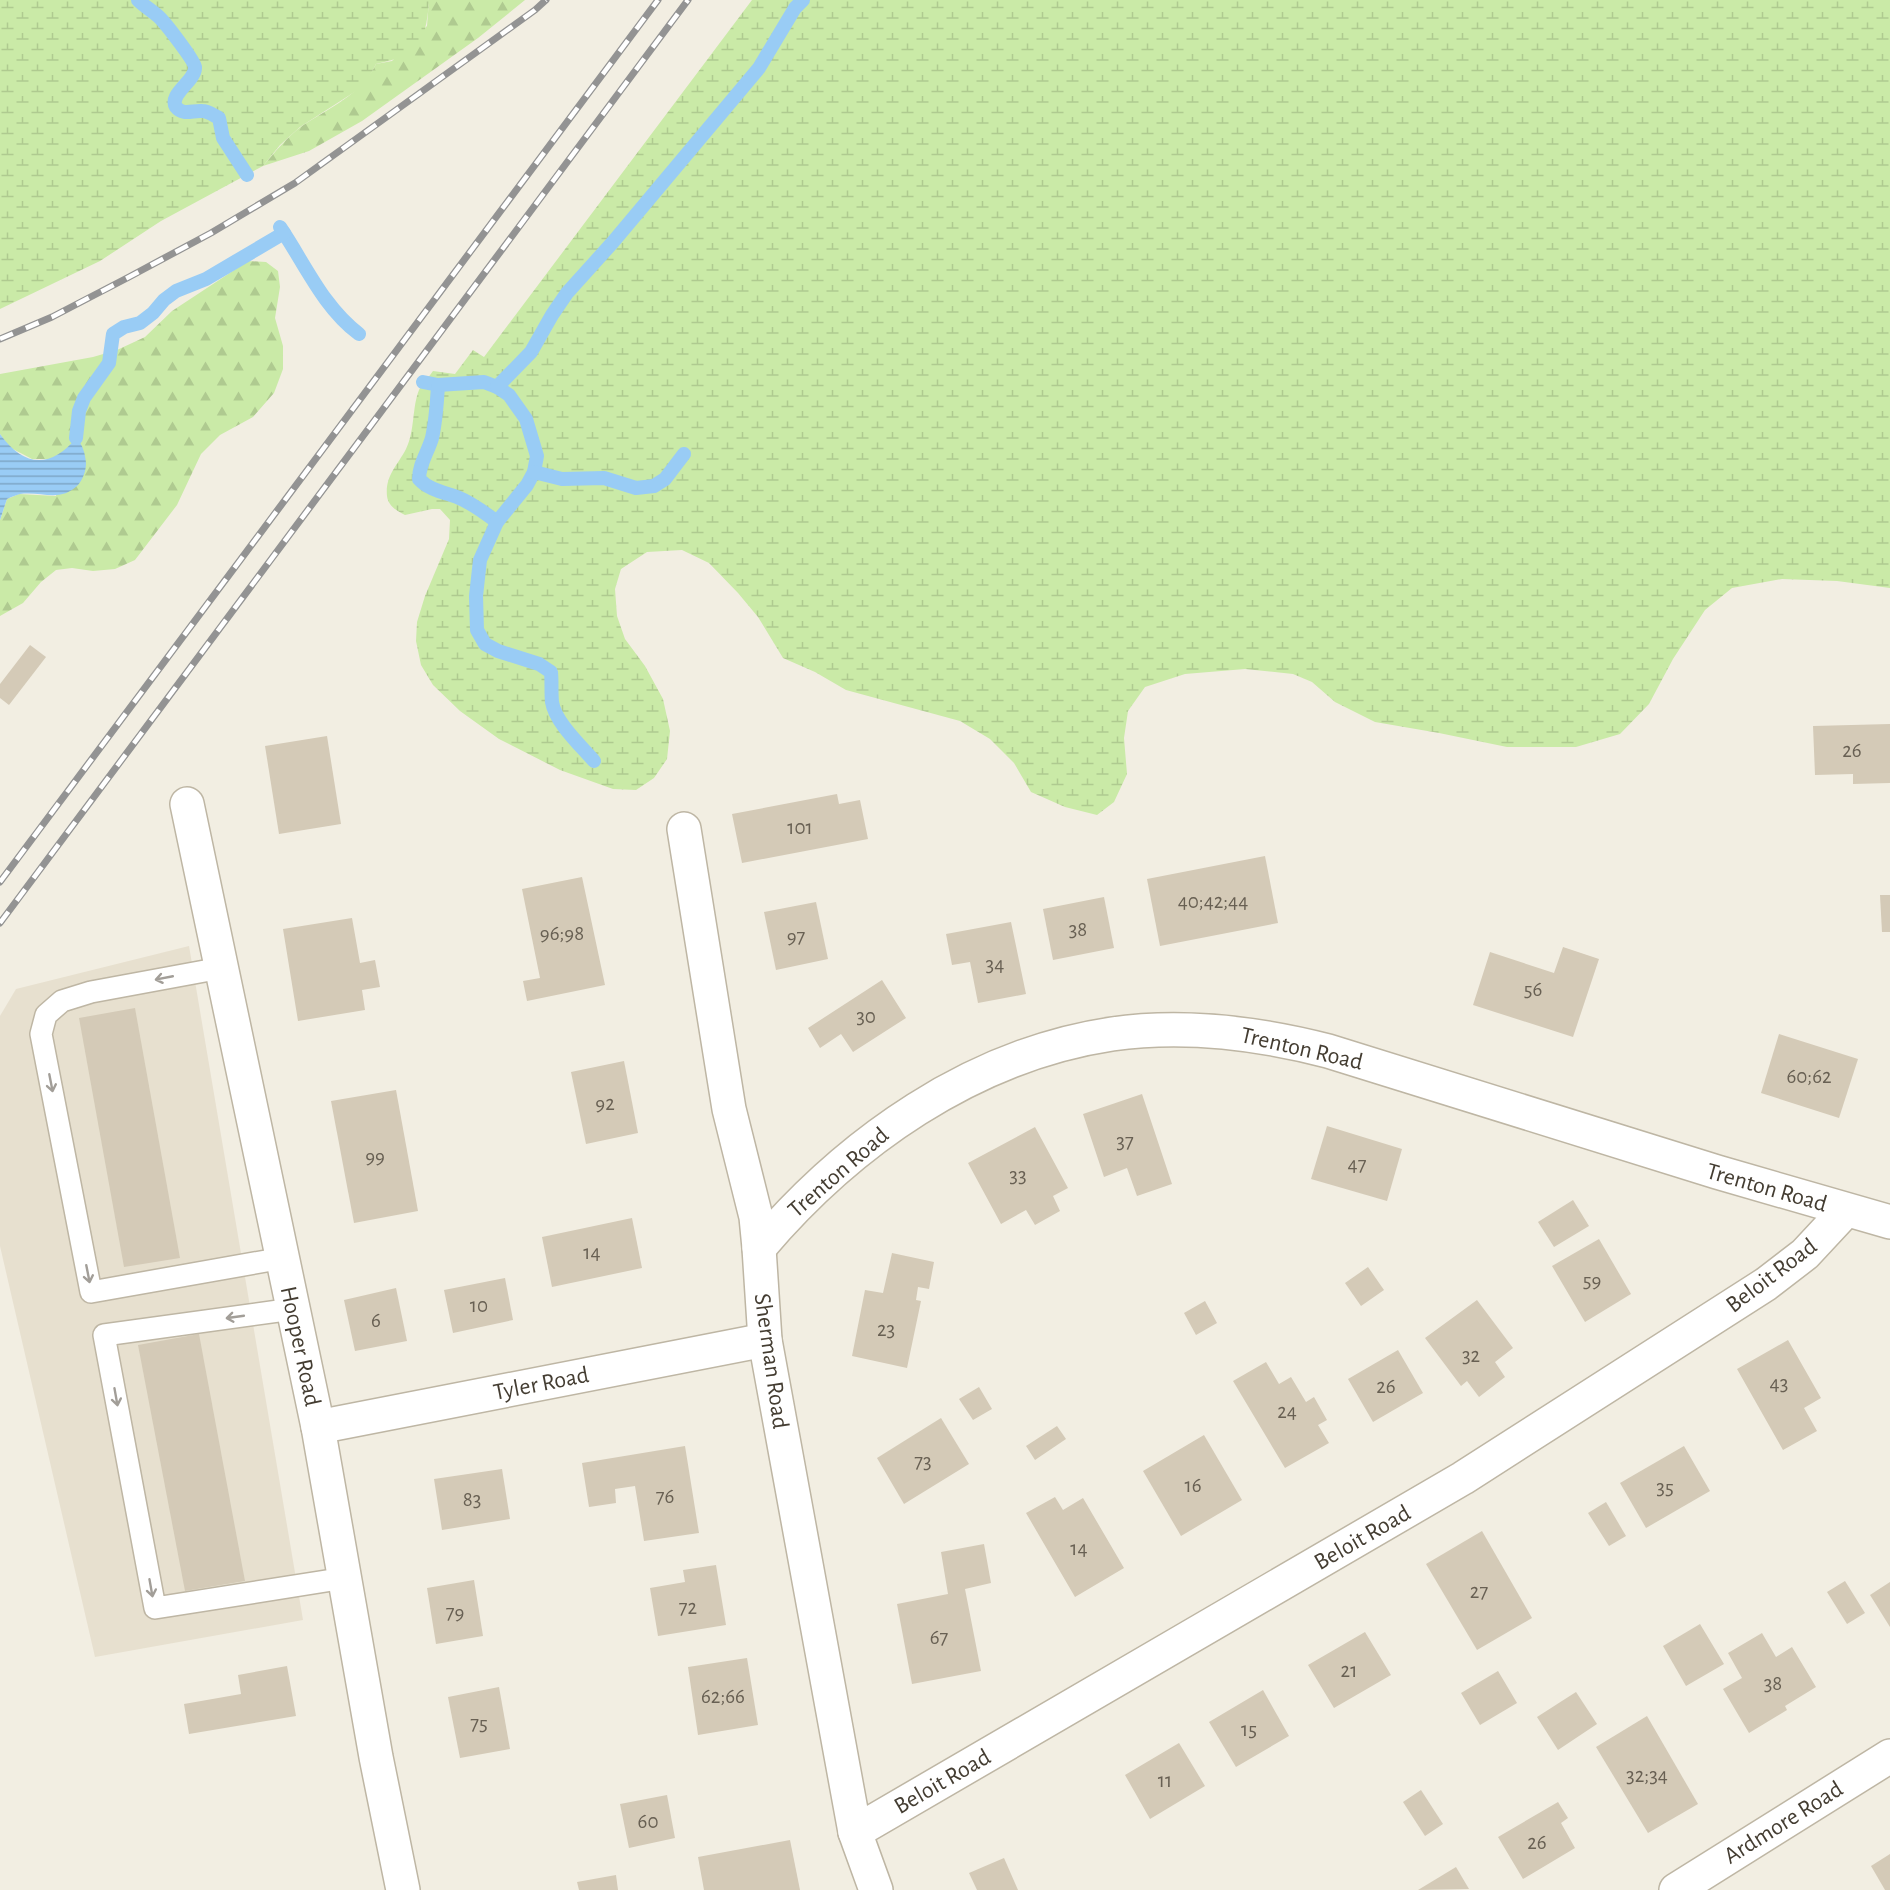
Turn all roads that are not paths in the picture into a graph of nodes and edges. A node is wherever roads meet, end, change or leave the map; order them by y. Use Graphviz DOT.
graph roads {
  1 [pos="187,804"];
  2 [pos="684,829"];
  3 [pos="221,968"];
  4 [pos="1846,1210"];
  5 [pos="1890,1222"];
  6 [pos="759,1248"];
  7 [pos="283,1258"];
  8 [pos="293,1309"];
  9 [pos="765,1340"];
  10 [pos="318,1427"];
  11 [pos="345,1578"];
  12 [pos="1890,1756"];
  13 [pos="855,1832"];
  14 [pos="403,1890"];
  15 [pos="876,1890"];
  16 [pos="1676,1890"];
  1 -- 3 [label="street, Hooper Road"];
  2 -- 6 [label="street, Sherman Road"];
  3 -- 7 [label="street, Hooper Road"];
  3 -- 7 [label="lane, one-way"];
  4 -- 5 [label="street, Trenton Road"];
  4 -- 6 [label="street, Trenton Road"];
  4 -- 13 [label="street, Beloit Road"];
  6 -- 9 [label="street, Sherman Road"];
  7 -- 8 [label="street, Hooper Road"];
  8 -- 10 [label="street, Hooper Road"];
  8 -- 11 [label="lane, one-way"];
  9 -- 10 [label="street, Tyler Road"];
  9 -- 13 [label="street, Sherman Road"];
  10 -- 11 [label="street, Hooper Road"];
  11 -- 14 [label="street, Hooper Road"];
  12 -- 16 [label="street, Ardmore Road"];
  13 -- 15 [label="street, Sherman Road"];
}
